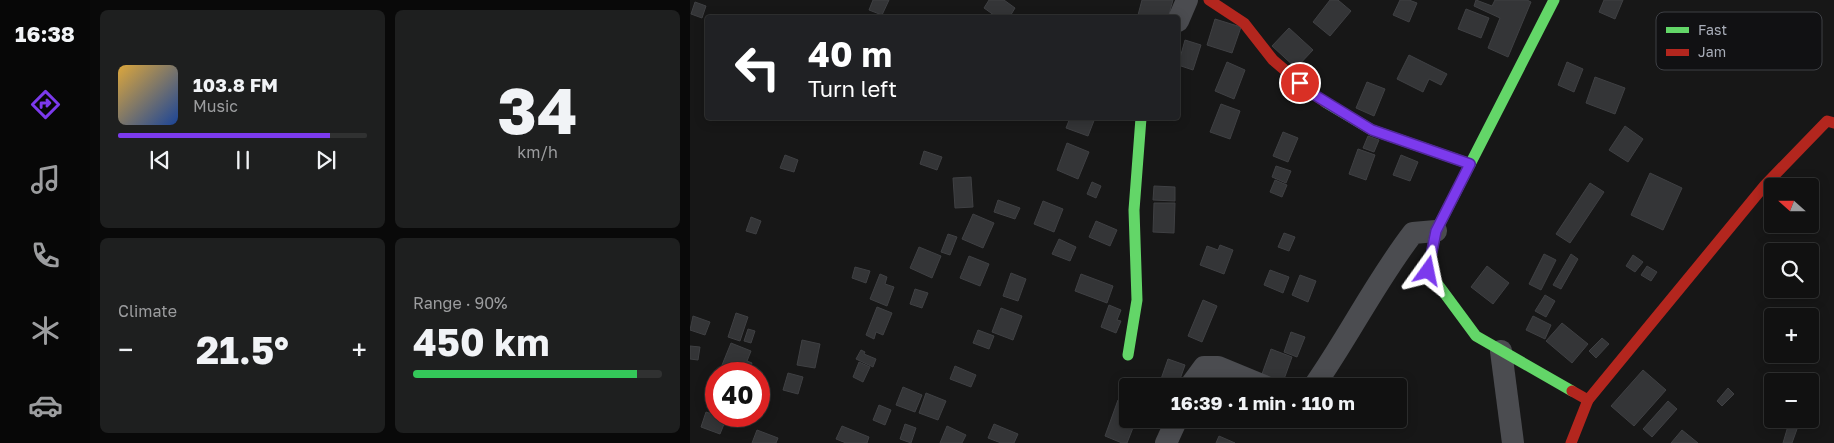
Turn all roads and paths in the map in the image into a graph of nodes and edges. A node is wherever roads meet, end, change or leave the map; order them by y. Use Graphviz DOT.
graph roads {
  1 [pos="1187,0"];
  2 [pos="1209,0"];
  3 [pos="1554,0"];
  4 [pos="1180,17"];
  5 [pos="1141,120"];
  6 [pos="1834,123"];
  7 [pos="1470,164"];
  8 [pos="1436,231"];
  9 [pos="1501,350"];
  10 [pos="1128,355"];
  11 [pos="1196,378"];
  12 [pos="1246,378"];
  13 [pos="1320,378"];
  14 [pos="1588,400"];
  15 [pos="1173,428"];
  16 [pos="1166,443"];
  17 [pos="1513,443"];
  18 [pos="1571,443"];
  1 -- 4 [label="street"];
  2 -- 7 [label="street"];
  3 -- 7 [label="street"];
  5 -- 10 [label="street"];
  6 -- 14 [label="street"];
  7 -- 8 [label="street"];
  8 -- 9 [label="street"];
  8 -- 13 [label="street"];
  9 -- 14 [label="street"];
  9 -- 17 [label="street"];
  11 -- 12 [label="street"];
  14 -- 18 [label="street"];
  15 -- 16 [label="street"];
}
